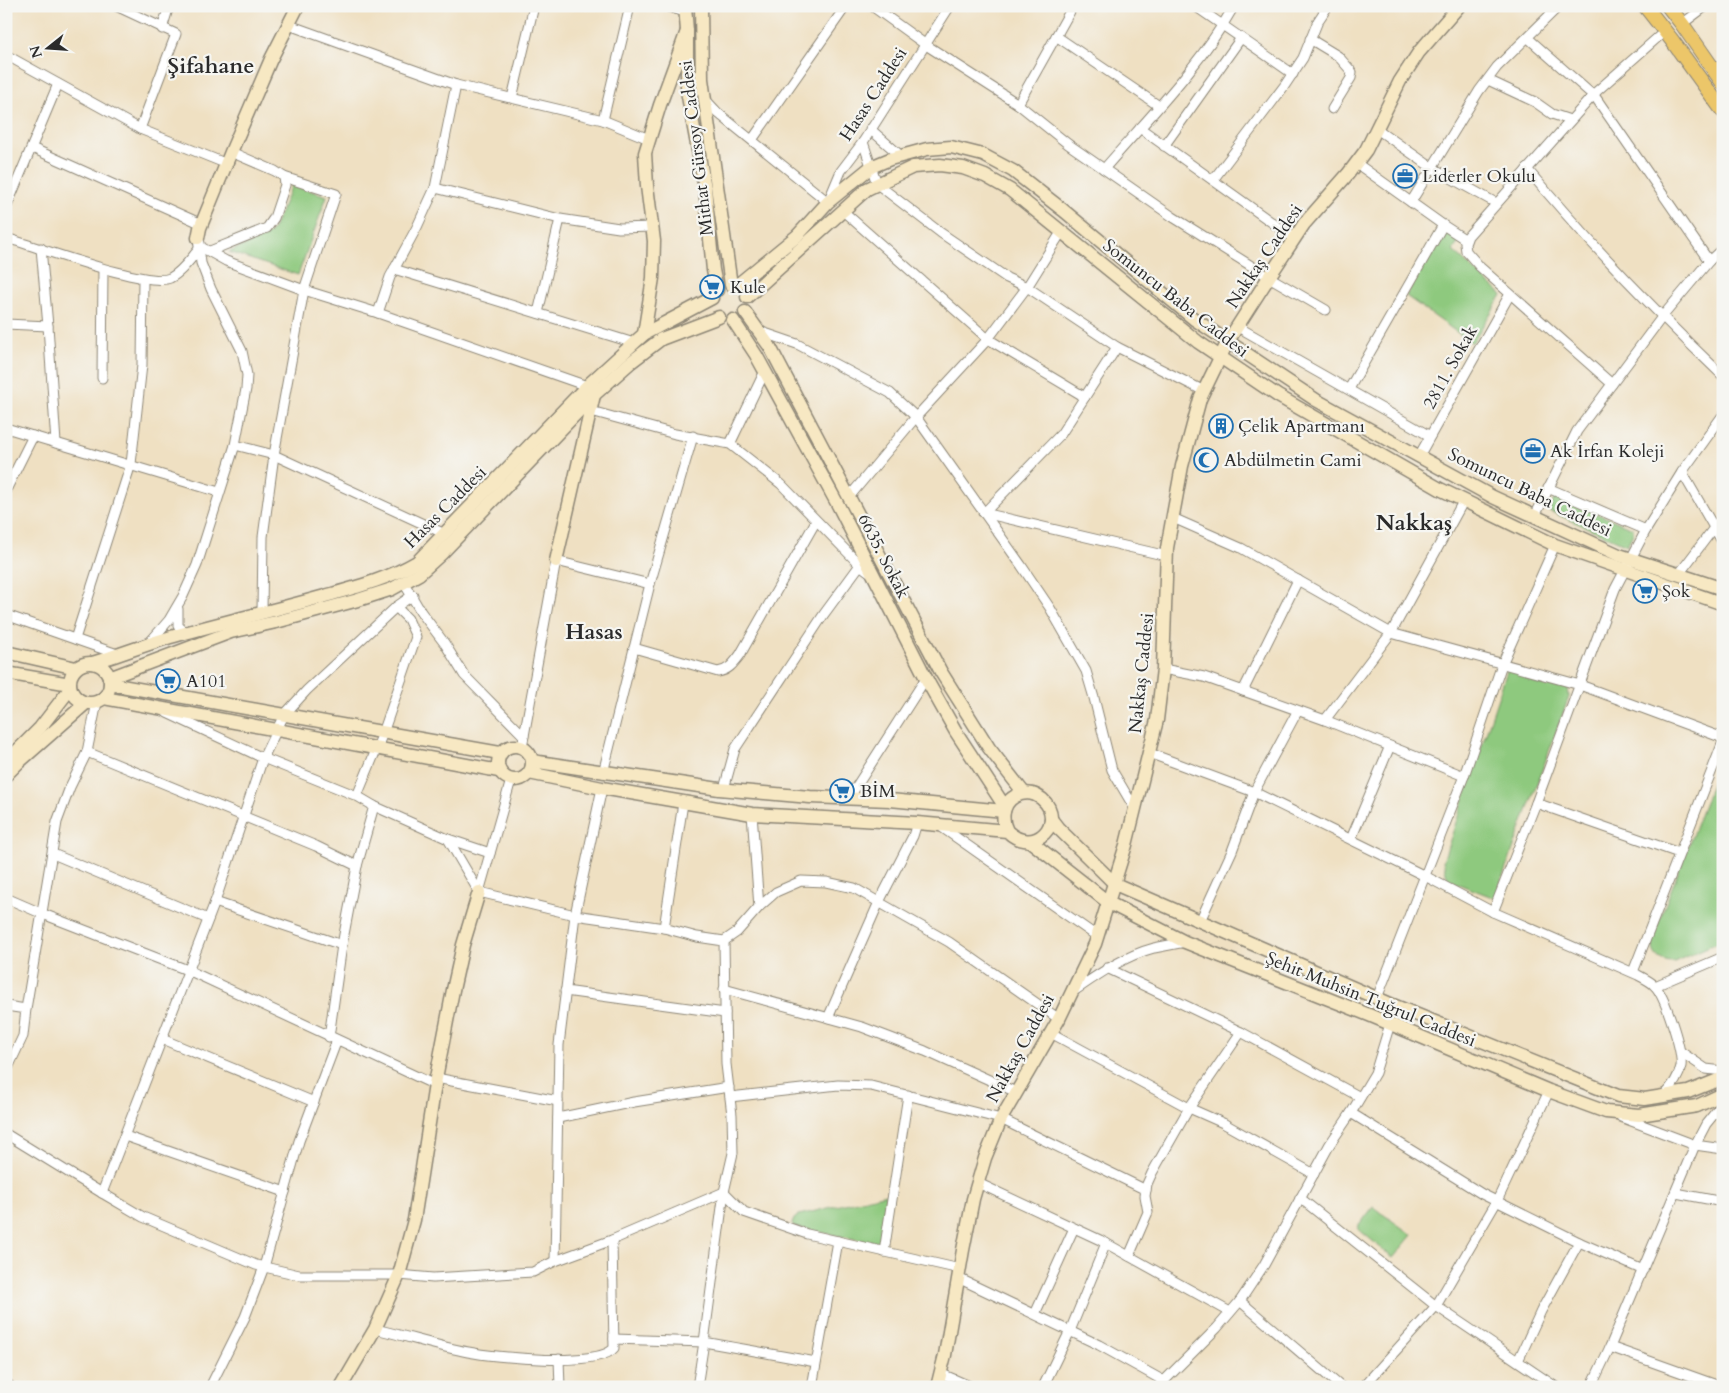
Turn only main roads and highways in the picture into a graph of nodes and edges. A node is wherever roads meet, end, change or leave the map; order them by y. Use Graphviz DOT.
graph roads {
  1 [pos="298,6"];
  2 [pos="702,6"];
  3 [pos="1458,6"];
  4 [pos="1645,6"];
  5 [pos="1668,6"];
  6 [pos="685,9"];
  7 [pos="687,30"];
  8 [pos="1723,83"];
  9 [pos="1723,111"];
  10 [pos="199,243"];
  11 [pos="734,285"];
  12 [pos="715,294"];
  13 [pos="747,297"];
  14 [pos="745,312"];
  15 [pos="719,317"];
  16 [pos="733,320"];
  17 [pos="644,334"];
  18 [pos="1228,341"];
  19 [pos="1220,357"];
  20 [pos="591,391"];
  21 [pos="556,561"];
  22 [pos="1628,564"];
  23 [pos="1723,589"];
  24 [pos="1723,604"];
  25 [pos="6,652"];
  26 [pos="92,663"];
  27 [pos="76,668"];
  28 [pos="6,673"];
  29 [pos="110,681"];
  30 [pos="70,686"];
  31 [pos="95,701"];
  32 [pos="500,753"];
  33 [pos="532,760"];
  34 [pos="6,762"];
  35 [pos="499,771"];
  36 [pos="529,774"];
  37 [pos="6,775"];
  38 [pos="1024,793"];
  39 [pos="1004,809"];
  40 [pos="1051,819"];
  41 [pos="1007,831"];
  42 [pos="1030,841"];
  43 [pos="1115,884"];
  44 [pos="479,892"];
  45 [pos="1109,903"];
  46 [pos="1723,1078"];
  47 [pos="1723,1094"];
  48 [pos="341,1387"];
  49 [pos="937,1387"];
  1 -- 10 [label="main road"];
  2 -- 11 [label="main road, Mithat Gürsoy Caddesi"];
  3 -- 18 [label="main road, Nakkaş Caddesi"];
  4 -- 9 [label="main road"];
  5 -- 8 [label="main road"];
  6 -- 7 [label="main road, Mithat Gürsoy Caddesi"];
  7 -- 12 [label="main road, Mithat Gürsoy Caddesi"];
  7 -- 17 [label="main road, Mithat Gürsoy Caddesi"];
  11 -- 12 [label="main road"];
  11 -- 13 [label="main road"];
  11 -- 18 [label="main road, Somuncu Baba Caddesi"];
  12 -- 15 [label="main road"];
  12 -- 17 [label="main road, Hasas Caddesi"];
  13 -- 14 [label="main road"];
  13 -- 19 [label="main road, Somuncu Baba Caddesi"];
  14 -- 16 [label="main road"];
  14 -- 38 [label="main road, 6635. Sokak"];
  15 -- 16 [label="main road"];
  15 -- 20 [label="main road, Hasas Caddesi"];
  16 -- 39 [label="main road, 6635. Sokak"];
  17 -- 20 [label="main road, Hasas Caddesi"];
  18 -- 19 [label="main road, Nakkaş Caddesi"];
  18 -- 22 [label="main road, Somuncu Baba Caddesi"];
  19 -- 22 [label="main road, Somuncu Baba Caddesi"];
  19 -- 43 [label="main road, Nakkaş Caddesi"];
  20 -- 21 [label="main road"];
  20 -- 26 [label="main road, Hasas Caddesi"];
  20 -- 29 [label="main road, Hasas Caddesi"];
  22 -- 23 [label="main road, Somuncu Baba Caddesi"];
  22 -- 24 [label="main road, Somuncu Baba Caddesi"];
  25 -- 27 [label="main road"];
  26 -- 27 [label="main road"];
  26 -- 29 [label="main road"];
  27 -- 30 [label="main road"];
  28 -- 30 [label="main road"];
  29 -- 31 [label="main road"];
  29 -- 32 [label="main road"];
  30 -- 31 [label="main road"];
  30 -- 34 [label="main road"];
  31 -- 35 [label="main road"];
  31 -- 37 [label="main road"];
  32 -- 33 [label="main road"];
  32 -- 35 [label="main road"];
  33 -- 36 [label="main road"];
  33 -- 39 [label="main road"];
  35 -- 36 [label="main road"];
  36 -- 41 [label="main road"];
  38 -- 39 [label="main road"];
  38 -- 40 [label="main road"];
  39 -- 41 [label="main road"];
  40 -- 42 [label="main road"];
  40 -- 43 [label="main road, Şehit Muhsin Tuğrul Caddesi"];
  41 -- 42 [label="main road"];
  42 -- 45 [label="main road, Şehit Muhsin Tuğrul Caddesi"];
  43 -- 45 [label="main road, Nakkaş Caddesi"];
  43 -- 46 [label="main road, Şehit Muhsin Tuğrul Caddesi"];
  44 -- 48 [label="main road"];
  45 -- 47 [label="main road, Şehit Muhsin Tuğrul Caddesi"];
  45 -- 49 [label="main road, Nakkaş Caddesi"];
}
